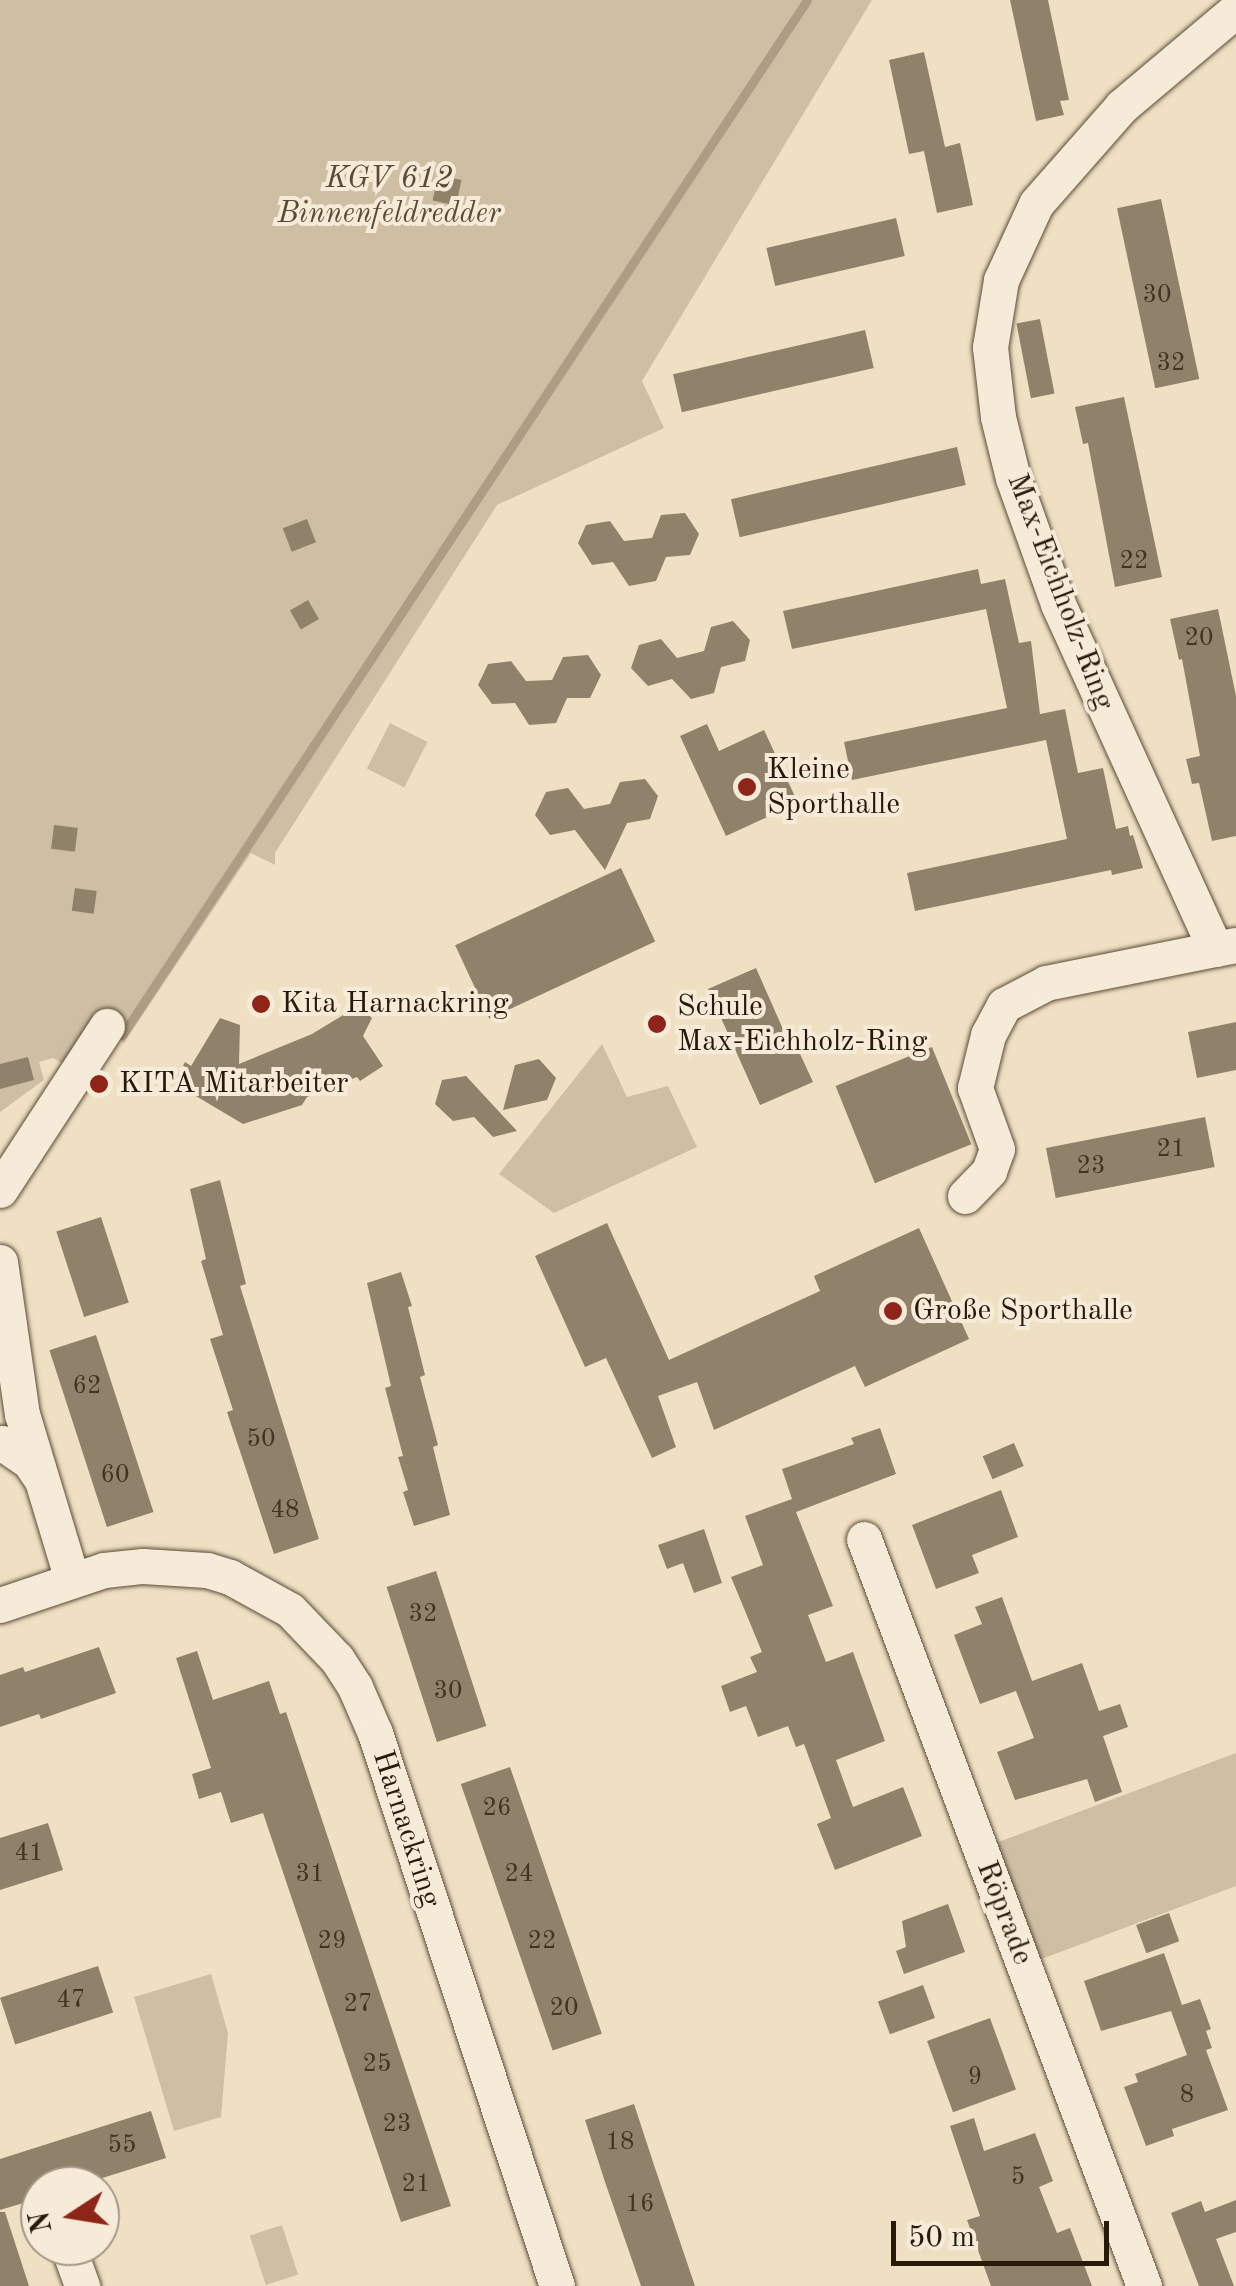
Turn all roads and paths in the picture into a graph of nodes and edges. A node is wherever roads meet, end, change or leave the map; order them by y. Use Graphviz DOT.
graph roads {
  1 [pos="1236,10"];
  2 [pos="1225,947"];
  3 [pos="103,1039"];
  4 [pos="46,1060"];
  5 [pos="58,1107"];
  6 [pos="0,1190"];
  7 [pos="965,1196"];
  8 [pos="0,1262"];
  9 [pos="2,1443"];
  10 [pos="44,1484"];
  11 [pos="864,1539"];
  12 [pos="72,1580"];
  13 [pos="0,1604"];
  14 [pos="557,2286"];
  15 [pos="1144,2286"];
  1 -- 2 [label="street, Max-Eichholz-Ring"];
  2 -- 7 [label="street, Max-Eichholz-Ring"];
  3 -- 5 [label="street"];
  4 -- 5 [label="street"];
  5 -- 6 [label="street"];
  8 -- 10 [label="street"];
  9 -- 10 [label="street"];
  10 -- 12 [label="street"];
  11 -- 15 [label="street, Röprade"];
  12 -- 13 [label="street, Harnackring"];
  12 -- 14 [label="street, Harnackring"];
}
